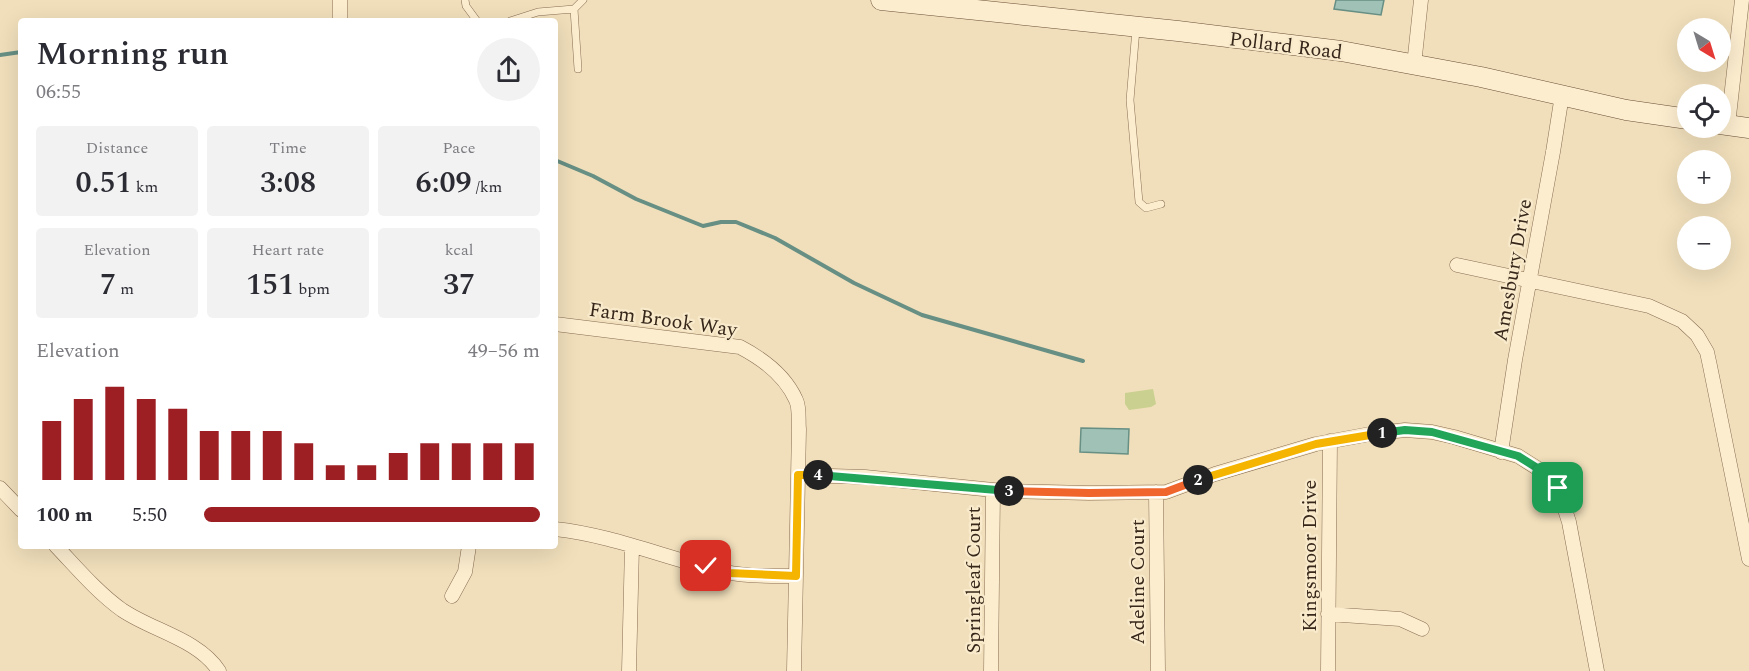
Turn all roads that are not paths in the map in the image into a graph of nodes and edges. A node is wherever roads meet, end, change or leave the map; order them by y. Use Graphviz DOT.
graph roads {
  1 [pos="340,0"];
  2 [pos="465,0"];
  3 [pos="583,0"];
  4 [pos="881,0"];
  5 [pos="1421,0"];
  6 [pos="1742,0"];
  7 [pos="574,9"];
  8 [pos="340,18"];
  9 [pos="475,18"];
  10 [pos="519,18"];
  11 [pos="1136,27"];
  12 [pos="1414,65"];
  13 [pos="578,69"];
  14 [pos="1730,84"];
  15 [pos="1562,95"];
  16 [pos="1677,117"];
  17 [pos="1731,125"];
  18 [pos="1749,128"];
  19 [pos="1161,204"];
  20 [pos="1457,266"];
  21 [pos="1530,280"];
  22 [pos="558,324"];
  23 [pos="1330,441"];
  24 [pos="1501,452"];
  25 [pos="798,475"];
  26 [pos="0,488"];
  27 [pos="993,490"];
  28 [pos="1156,492"];
  29 [pos="18,507"];
  30 [pos="558,528"];
  31 [pos="632,546"];
  32 [pos="59,549"];
  33 [pos="469,549"];
  34 [pos="1749,559"];
  35 [pos="796,576"];
  36 [pos="452,596"];
  37 [pos="1329,614"];
  38 [pos="1422,629"];
  39 [pos="219,671"];
  40 [pos="629,671"];
  41 [pos="794,671"];
  42 [pos="991,671"];
  43 [pos="1158,671"];
  44 [pos="1328,671"];
  45 [pos="1596,671"];
  1 -- 8 [label="street"];
  2 -- 9 [label="lane"];
  3 -- 7 [label="lane"];
  4 -- 11 [label="street, Pollard Road"];
  5 -- 12 [label="street"];
  6 -- 14 [label="street"];
  7 -- 10 [label="lane"];
  7 -- 13 [label="lane"];
  11 -- 12 [label="street, Pollard Road"];
  11 -- 19 [label="lane"];
  12 -- 15 [label="street, Pollard Road"];
  15 -- 16 [label="street, Pollard Road"];
  15 -- 21 [label="street, Amesbury Drive"];
  17 -- 18 [label="street"];
  20 -- 21 [label="street"];
  21 -- 24 [label="street, Amesbury Drive"];
  21 -- 34 [label="street"];
  22 -- 25 [label="street, Farm Brook Way"];
  23 -- 24 [label="street"];
  23 -- 28 [label="street"];
  23 -- 37 [label="street, Kingsmoor Drive"];
  24 -- 45 [label="street"];
  25 -- 27 [label="street"];
  25 -- 35 [label="street, Farm Brook Way"];
  26 -- 29 [label="street"];
  27 -- 28 [label="street"];
  27 -- 42 [label="street, Springleaf Court"];
  28 -- 43 [label="street, Adeline Court"];
  30 -- 31 [label="street"];
  31 -- 35 [label="street"];
  31 -- 40 [label="street"];
  32 -- 39 [label="street"];
  33 -- 36 [label="street"];
  35 -- 41 [label="street, Farm Brook Way"];
  37 -- 38 [label="street"];
  37 -- 44 [label="street, Kingsmoor Drive"];
}
